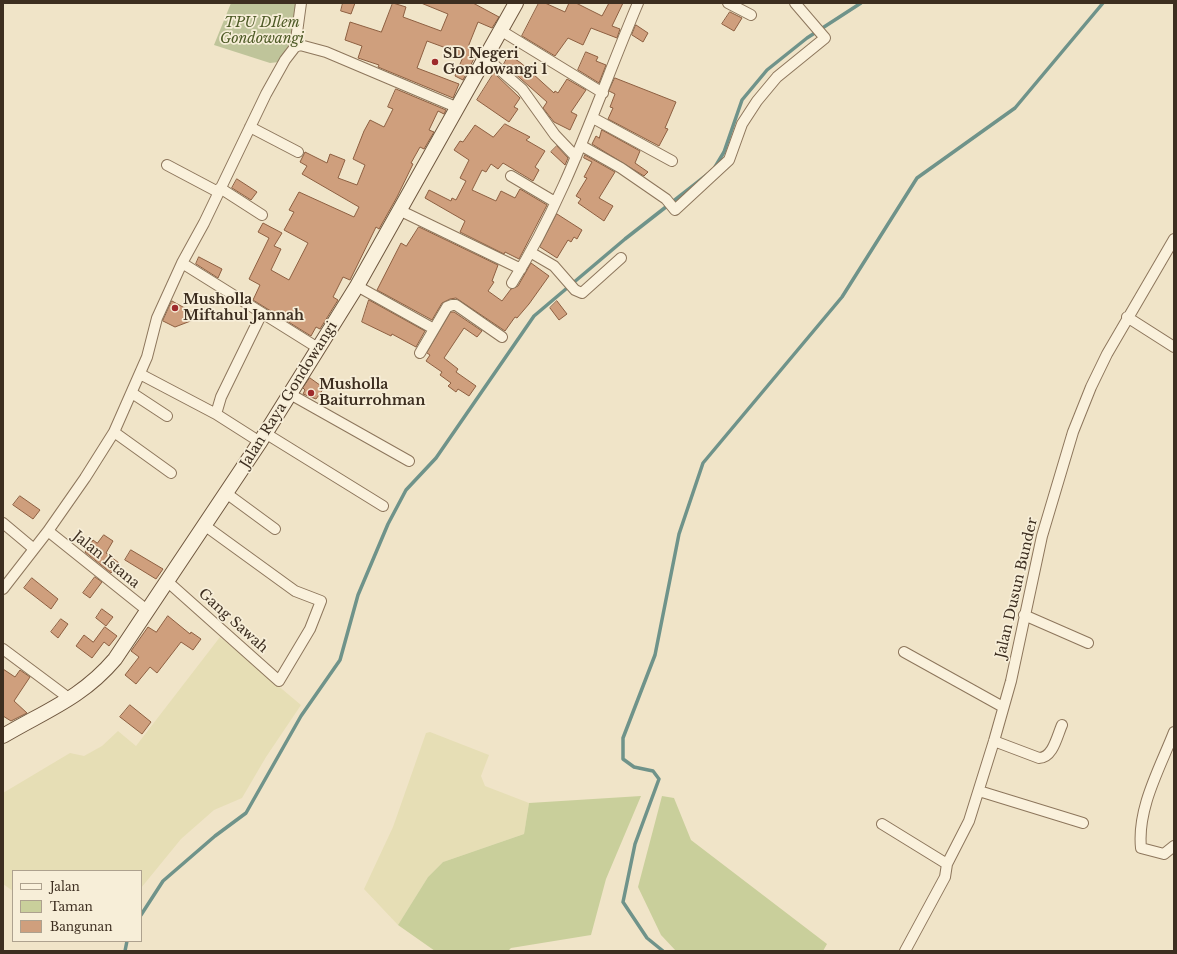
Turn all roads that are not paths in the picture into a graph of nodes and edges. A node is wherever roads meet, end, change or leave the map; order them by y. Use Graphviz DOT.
graph roads {
  1 [pos="301,3"];
  2 [pos="516,3"];
  3 [pos="638,3"];
  4 [pos="728,3"];
  5 [pos="795,3"];
  6 [pos="751,15"];
  7 [pos="500,30"];
  8 [pos="294,47"];
  9 [pos="485,57"];
  10 [pos="603,92"];
  11 [pos="456,107"];
  12 [pos="593,118"];
  13 [pos="250,127"];
  14 [pos="582,146"];
  15 [pos="298,152"];
  16 [pos="576,157"];
  17 [pos="672,161"];
  18 [pos="167,165"];
  19 [pos="511,176"];
  20 [pos="219,190"];
  21 [pos="555,202"];
  22 [pos="399,210"];
  23 [pos="262,214"];
  24 [pos="1174,239"];
  25 [pos="530,252"];
  26 [pos="621,258"];
  27 [pos="182,263"];
  28 [pos="521,269"];
  29 [pos="512,283"];
  30 [pos="357,286"];
  31 [pos="262,313"];
  32 [pos="1127,317"];
  33 [pos="434,329"];
  34 [pos="502,337"];
  35 [pos="318,348"];
  36 [pos="1174,348"];
  37 [pos="420,353"];
  38 [pos="140,374"];
  39 [pos="132,392"];
  40 [pos="290,394"];
  41 [pos="216,414"];
  42 [pos="167,416"];
  43 [pos="114,432"];
  44 [pos="262,438"];
  45 [pos="408,460"];
  46 [pos="170,472"];
  47 [pos="226,493"];
  48 [pos="383,506"];
  49 [pos="3,523"];
  50 [pos="204,525"];
  51 [pos="275,529"];
  52 [pos="48,531"];
  53 [pos="34,549"];
  54 [pos="168,582"];
  55 [pos="3,589"];
  56 [pos="148,612"];
  57 [pos="1024,615"];
  58 [pos="1088,643"];
  59 [pos="3,649"];
  60 [pos="904,652"];
  61 [pos="70,699"];
  62 [pos="1003,707"];
  63 [pos="1062,725"];
  64 [pos="1174,732"];
  65 [pos="3,736"];
  66 [pos="994,741"];
  67 [pos="979,791"];
  68 [pos="1083,823"];
  69 [pos="882,824"];
  70 [pos="1174,846"];
  71 [pos="947,864"];
  72 [pos="905,951"];
  1 -- 8 [label="street"];
  2 -- 7 [label="street, Jalan Raya Gondowangi"];
  3 -- 10 [label="street"];
  4 -- 6 [label="street"];
  5 -- 14 [label="street"];
  7 -- 9 [label="street, Jalan Raya Gondowangi"];
  7 -- 10 [label="street"];
  8 -- 11 [label="street"];
  8 -- 13 [label="street"];
  9 -- 11 [label="street, Jalan Raya Gondowangi"];
  9 -- 16 [label="street"];
  10 -- 12 [label="street"];
  11 -- 22 [label="street, Jalan Raya Gondowangi"];
  12 -- 14 [label="street"];
  12 -- 17 [label="street"];
  13 -- 15 [label="street"];
  13 -- 20 [label="street"];
  14 -- 16 [label="street"];
  16 -- 21 [label="street"];
  18 -- 20 [label="street"];
  19 -- 21 [label="street"];
  20 -- 23 [label="street"];
  20 -- 27 [label="street"];
  21 -- 25 [label="street"];
  22 -- 28 [label="street"];
  22 -- 30 [label="street, Jalan Raya Gondowangi"];
  24 -- 32 [label="street, Jalan Dusun Bunder"];
  25 -- 26 [label="street"];
  25 -- 28 [label="street"];
  27 -- 31 [label="street"];
  27 -- 38 [label="street"];
  28 -- 29 [label="street"];
  30 -- 33 [label="street"];
  30 -- 35 [label="street, Jalan Raya Gondowangi"];
  31 -- 35 [label="street"];
  31 -- 41 [label="street"];
  32 -- 36 [label="street"];
  32 -- 57 [label="street, Jalan Dusun Bunder"];
  33 -- 34 [label="street"];
  33 -- 37 [label="street"];
  35 -- 40 [label="street, Jalan Raya Gondowangi"];
  38 -- 39 [label="street"];
  38 -- 41 [label="street"];
  39 -- 42 [label="street"];
  39 -- 43 [label="street"];
  40 -- 44 [label="street, Jalan Raya Gondowangi"];
  40 -- 45 [label="street"];
  41 -- 44 [label="street"];
  43 -- 46 [label="street"];
  43 -- 52 [label="street"];
  44 -- 47 [label="street, Jalan Raya Gondowangi"];
  44 -- 48 [label="street"];
  47 -- 50 [label="street, Jalan Raya Gondowangi"];
  47 -- 51 [label="street"];
  49 -- 53 [label="street"];
  50 -- 54 [label="street, Jalan Raya Gondowangi"];
  50 -- 54 [label="street, Gang Sawah"];
  52 -- 53 [label="street"];
  52 -- 56 [label="street, Jalan Istana"];
  53 -- 55 [label="street"];
  54 -- 56 [label="street, Jalan Raya Gondowangi"];
  56 -- 61 [label="street, Jalan Raya Gondowangi"];
  57 -- 58 [label="street"];
  57 -- 62 [label="street, Jalan Dusun Bunder"];
  59 -- 61 [label="street"];
  60 -- 62 [label="street"];
  61 -- 65 [label="street, Jalan Raya Gondowangi"];
  62 -- 66 [label="street, Jalan Dusun Bunder"];
  63 -- 66 [label="street"];
  64 -- 70 [label="street"];
  66 -- 67 [label="street, Jalan Dusun Bunder"];
  67 -- 68 [label="street"];
  67 -- 71 [label="street, Jalan Dusun Bunder"];
  69 -- 71 [label="street"];
  71 -- 72 [label="street, Jalan Dusun Bunder"];
}
